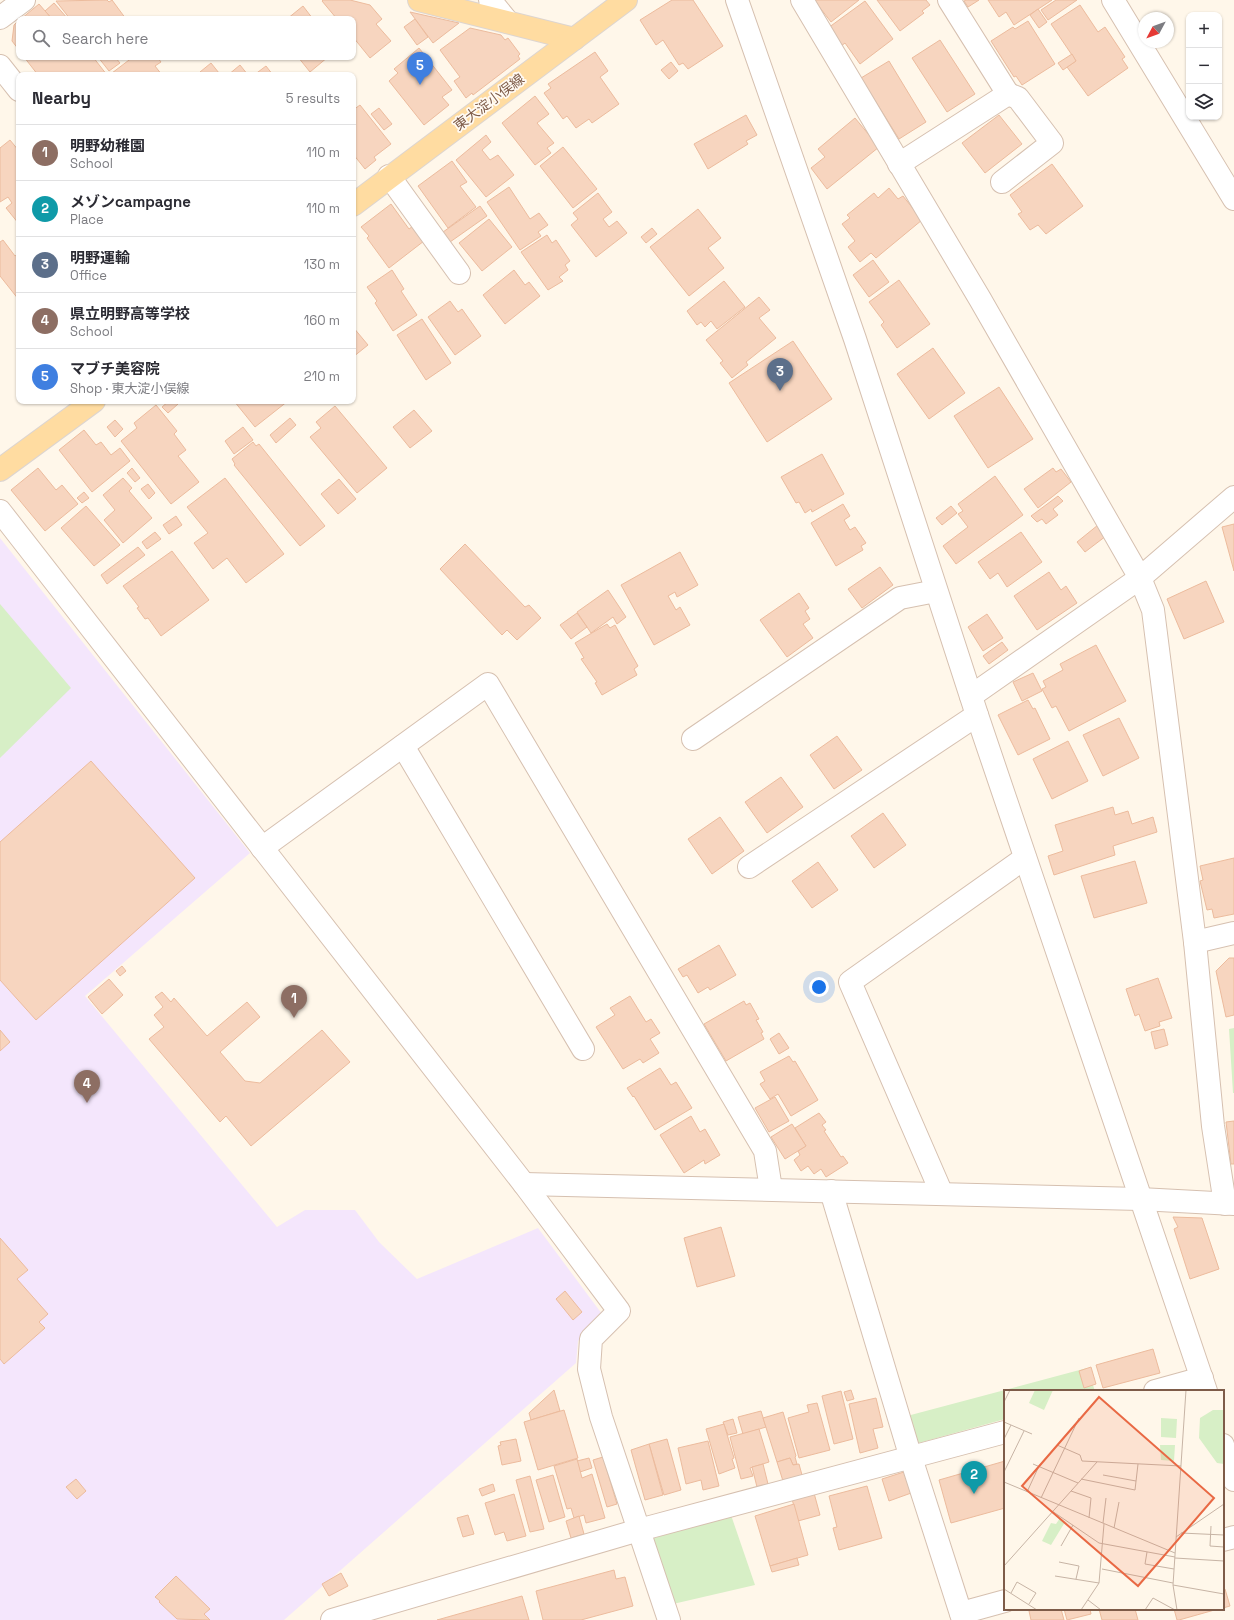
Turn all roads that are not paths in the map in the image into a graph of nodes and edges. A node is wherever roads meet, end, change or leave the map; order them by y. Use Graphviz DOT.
graph roads {
  1 [pos="24,0"];
  2 [pos="419,0"];
  3 [pos="490,0"];
  4 [pos="626,0"];
  5 [pos="737,0"];
  6 [pos="802,0"];
  7 [pos="949,0"];
  8 [pos="1113,0"];
  9 [pos="0,18"];
  10 [pos="508,22"];
  11 [pos="574,39"];
  12 [pos="0,66"];
  13 [pos="16,86"];
  14 [pos="1008,94"];
  15 [pos="899,164"];
  16 [pos="389,176"];
  17 [pos="1002,182"];
  18 [pos="1234,199"];
  19 [pos="356,202"];
  20 [pos="459,274"];
  21 [pos="90,404"];
  22 [pos="0,470"];
  23 [pos="1234,496"];
  24 [pos="0,511"];
  25 [pos="1140,578"];
  26 [pos="936,591"];
  27 [pos="974,705"];
  28 [pos="692,739"];
  29 [pos="403,746"];
  30 [pos="262,848"];
  31 [pos="1025,858"];
  32 [pos="749,867"];
  33 [pos="1234,934"];
  34 [pos="1195,942"];
  35 [pos="583,1049"];
  36 [pos="524,1184"];
  37 [pos="771,1189"];
  38 [pos="831,1191"];
  39 [pos="942,1194"];
  40 [pos="1140,1199"];
  41 [pos="1229,1204"];
  42 [pos="1204,1385"];
  43 [pos="1163,1390"];
  44 [pos="1004,1432"];
  45 [pos="1224,1448"];
  46 [pos="911,1458"];
  47 [pos="1234,1480"];
  48 [pos="639,1530"];
  49 [pos="1234,1537"];
  50 [pos="1224,1540"];
  51 [pos="1004,1601"];
  52 [pos="962,1617"];
  53 [pos="332,1620"];
  54 [pos="669,1620"];
  1 -- 9 [label="street"];
  2 -- 10 [label="main road"];
  3 -- 10 [label="street"];
  4 -- 11 [label="main road, 東大淀小俣線"];
  5 -- 26 [label="street"];
  6 -- 15 [label="street"];
  7 -- 14 [label="street"];
  8 -- 18 [label="street"];
  10 -- 11 [label="main road"];
  11 -- 16 [label="main road, 東大淀小俣線"];
  12 -- 13 [label="street"];
  14 -- 15 [label="street"];
  14 -- 17 [label="street"];
  15 -- 25 [label="street"];
  16 -- 19 [label="main road, 東大淀小俣線"];
  16 -- 20 [label="street"];
  21 -- 22 [label="main road"];
  23 -- 25 [label="street"];
  24 -- 30 [label="street"];
  25 -- 27 [label="street"];
  25 -- 34 [label="street"];
  26 -- 27 [label="street"];
  26 -- 28 [label="street"];
  27 -- 31 [label="street"];
  27 -- 32 [label="street"];
  29 -- 30 [label="street"];
  29 -- 35 [label="street"];
  29 -- 37 [label="street"];
  30 -- 36 [label="street"];
  31 -- 39 [label="street"];
  31 -- 40 [label="street"];
  33 -- 34 [label="street"];
  34 -- 41 [label="street"];
  36 -- 37 [label="street"];
  36 -- 48 [label="street"];
  37 -- 38 [label="street"];
  38 -- 39 [label="street"];
  38 -- 46 [label="street"];
  39 -- 40 [label="street"];
  40 -- 41 [label="street"];
  40 -- 42 [label="street"];
  42 -- 43 [label="street"];
  44 -- 46 [label="street"];
  45 -- 47 [label="street"];
  46 -- 48 [label="street"];
  46 -- 52 [label="street"];
  48 -- 53 [label="street"];
  48 -- 54 [label="street"];
  49 -- 50 [label="street"];
  51 -- 52 [label="street"];
}
